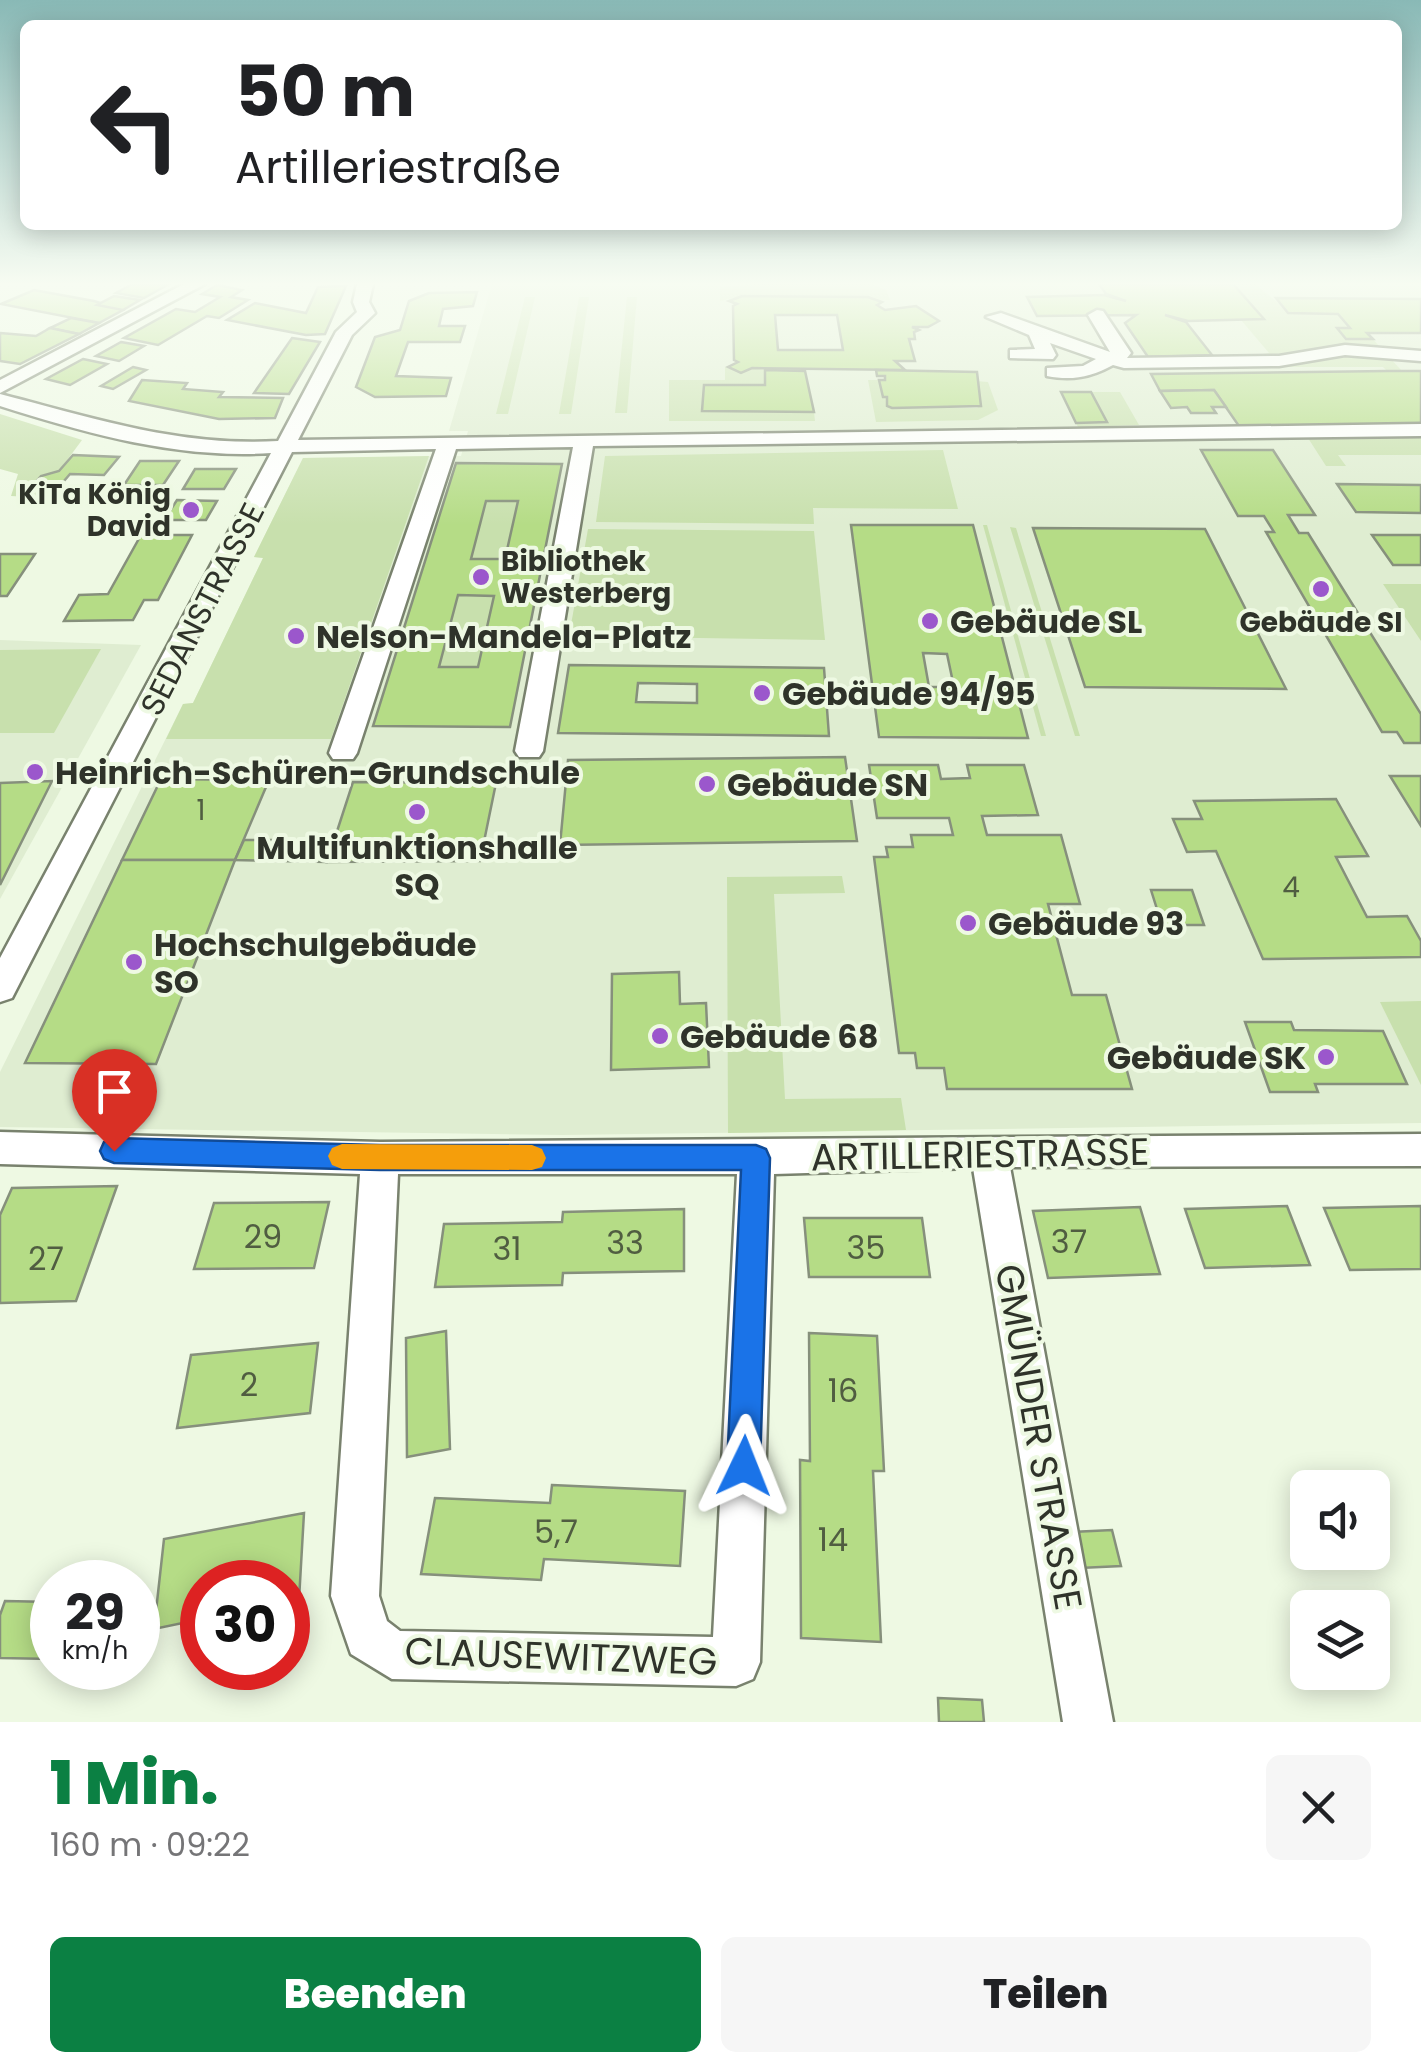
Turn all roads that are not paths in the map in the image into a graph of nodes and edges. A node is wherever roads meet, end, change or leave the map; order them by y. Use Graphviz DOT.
graph roads {
  1 [pos="50,364"];
  2 [pos="329,364"];
  3 [pos="1061,364"];
  4 [pos="1102,364"];
  5 [pos="1,391"];
  6 [pos="1421,430"];
  7 [pos="584,442"];
  8 [pos="448,444"];
  9 [pos="287,446"];
  10 [pos="528,752"];
  11 [pos="343,753"];
  12 [pos="0,990"];
  13 [pos="0,1148"];
  14 [pos="1421,1150"];
  15 [pos="989,1151"];
  16 [pos="380,1158"];
  17 [pos="756,1158"];
  18 [pos="1088,1722"];
  1 -- 5 [label="street"];
  2 -- 9 [label="street, SEDANSTRASSE"];
  3 -- 4 [label="street"];
  5 -- 9 [label="street"];
  6 -- 7 [label="street"];
  7 -- 8 [label="street"];
  7 -- 10 [label="street"];
  8 -- 9 [label="street"];
  8 -- 11 [label="street"];
  9 -- 12 [label="street, SEDANSTRASSE"];
  13 -- 16 [label="street, ARTILLERIESTRASSE"];
  14 -- 15 [label="street, ARTILLERIESTRASSE"];
  15 -- 17 [label="street, ARTILLERIESTRASSE"];
  15 -- 18 [label="street, GMÜNDER STRASSE"];
  16 -- 17 [label="street, ARTILLERIESTRASSE"];
  16 -- 17 [label="street, CLAUSEWITZWEG"];
}
